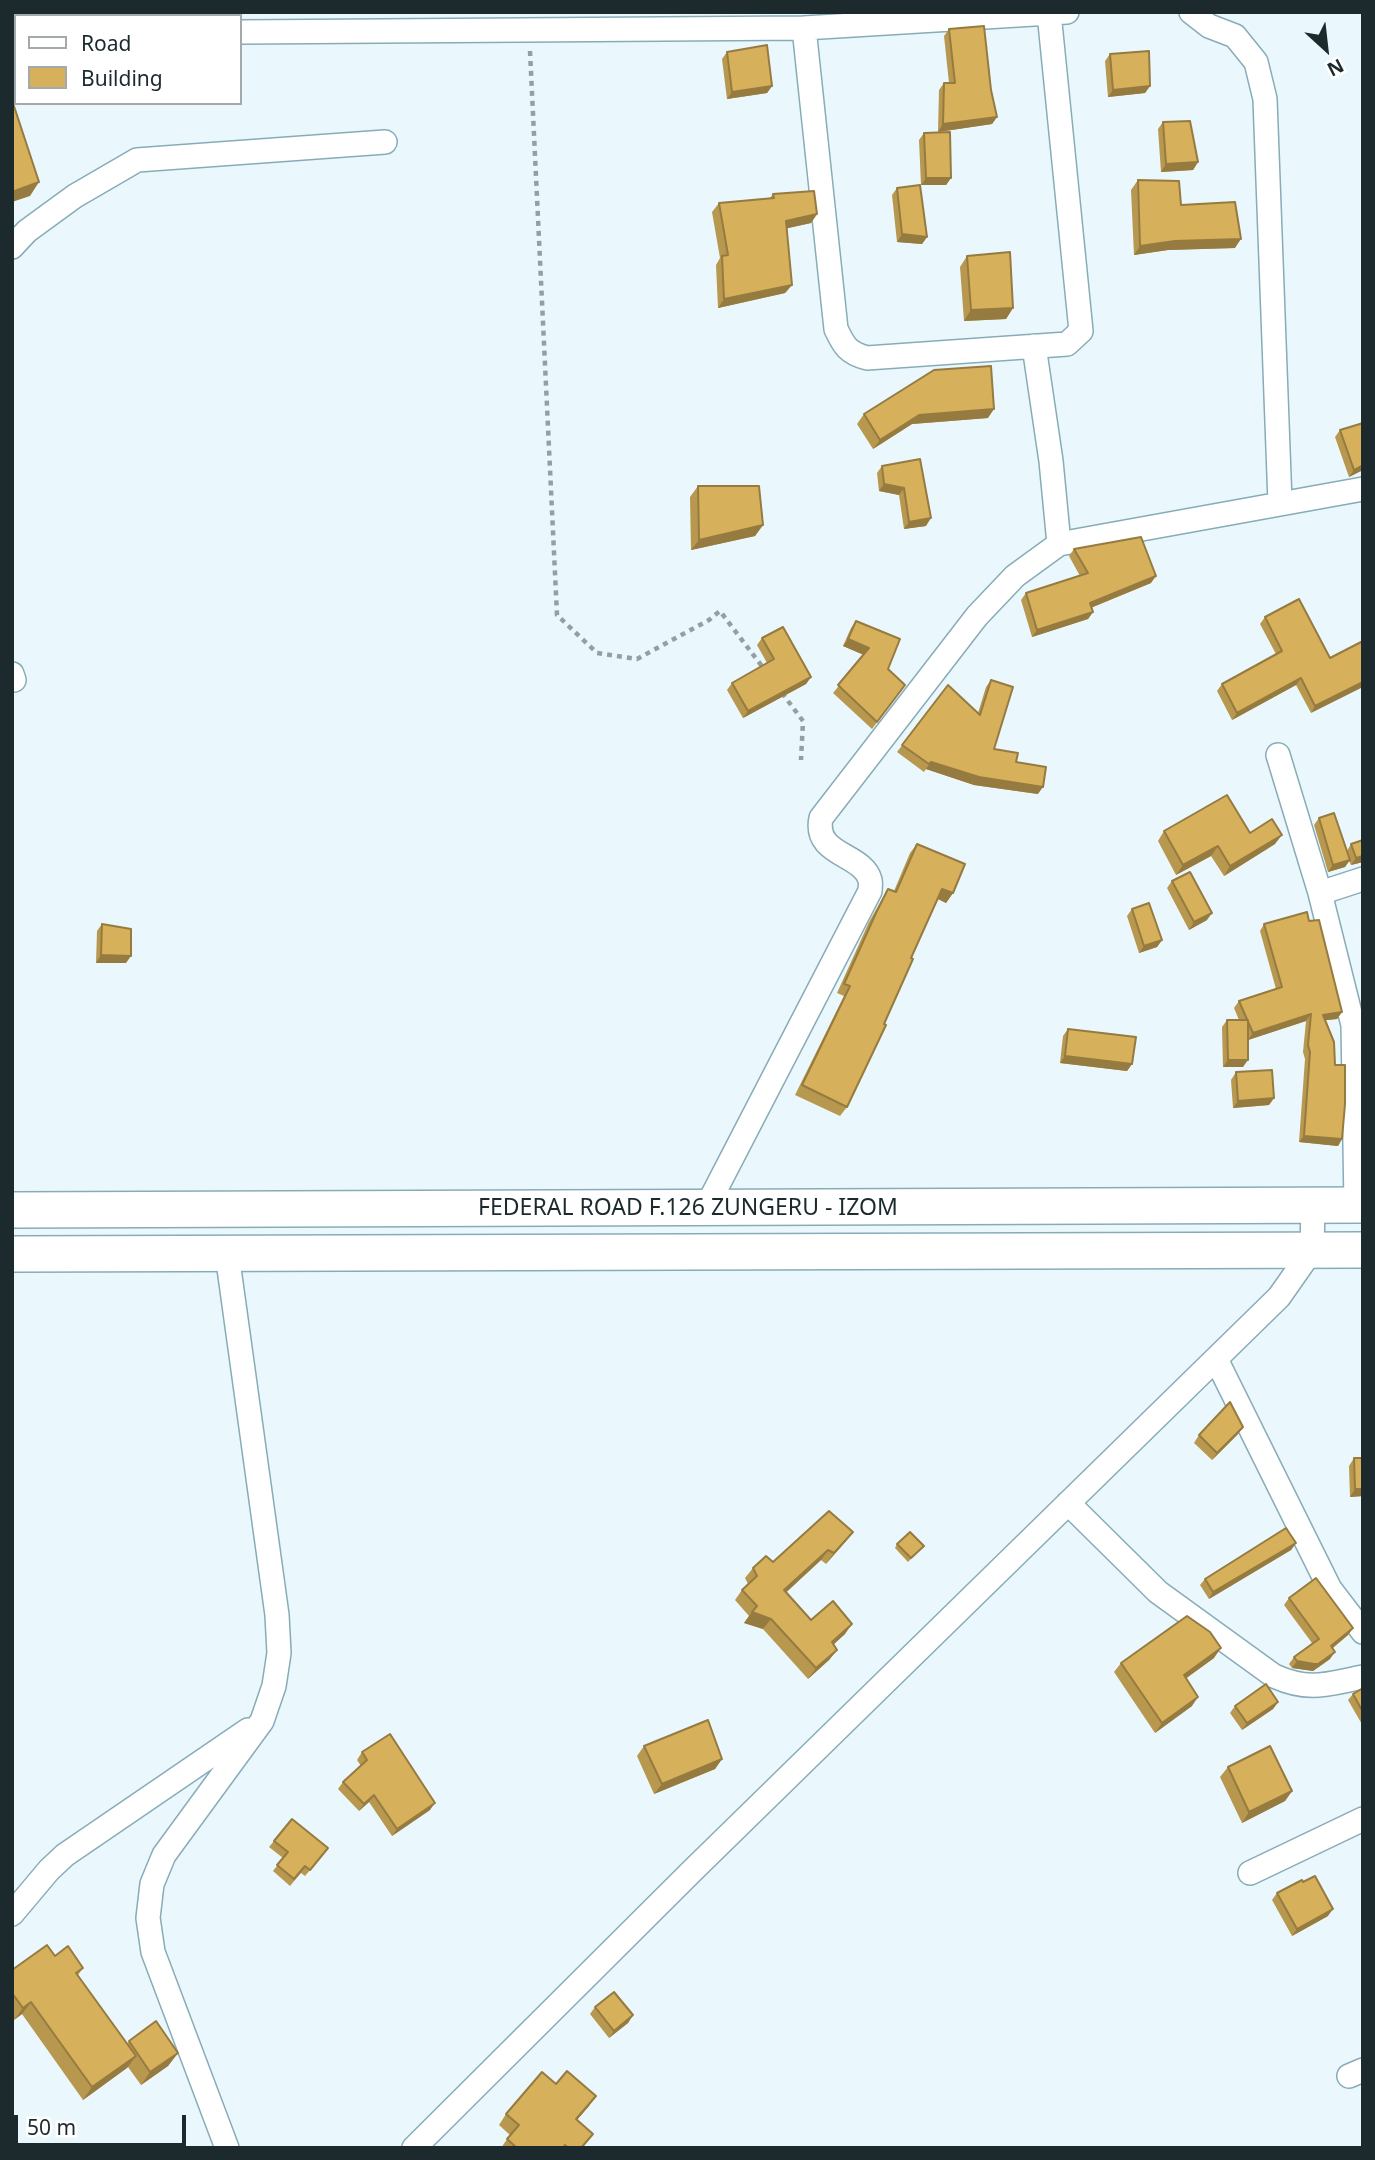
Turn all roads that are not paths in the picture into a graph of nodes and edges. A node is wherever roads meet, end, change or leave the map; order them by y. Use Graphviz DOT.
graph roads {
  1 [pos="1191,12"];
  2 [pos="1058,13"];
  3 [pos="718,20"];
  4 [pos="804,27"];
  5 [pos="242,32"];
  6 [pos="384,142"];
  7 [pos="12,247"];
  8 [pos="1034,346"];
  9 [pos="1363,489"];
  10 [pos="1280,503"];
  11 [pos="1059,544"];
  12 [pos="1278,755"];
  13 [pos="1363,879"];
  14 [pos="1320,893"];
  15 [pos="1358,1023"];
  16 [pos="1313,1205"];
  17 [pos="1359,1205"];
  18 [pos="706,1208"];
  19 [pos="12,1210"];
  20 [pos="1312,1250"];
  21 [pos="1363,1250"];
  22 [pos="12,1254"];
  23 [pos="227,1254"];
  24 [pos="1216,1359"];
  25 [pos="1068,1503"];
  26 [pos="1363,1632"];
  27 [pos="1363,1677"];
  28 [pos="262,1720"];
  29 [pos="1363,1819"];
  30 [pos="1250,1873"];
  31 [pos="12,1914"];
  32 [pos="227,2148"];
  33 [pos="414,2148"];
  1 -- 10 [label="street"];
  2 -- 4 [label="street"];
  2 -- 8 [label="street"];
  3 -- 4 [label="street"];
  3 -- 5 [label="street"];
  4 -- 8 [label="street"];
  6 -- 7 [label="street"];
  8 -- 11 [label="street"];
  9 -- 10 [label="street"];
  10 -- 11 [label="street"];
  11 -- 18 [label="street"];
  12 -- 14 [label="street"];
  13 -- 14 [label="street"];
  14 -- 15 [label="street"];
  15 -- 17 [label="street"];
  16 -- 17 [label="main road, FEDERAL ROAD F.126 ZUNGERU - IZOM"];
  16 -- 18 [label="main road, FEDERAL ROAD F.126 ZUNGERU - IZOM"];
  16 -- 20 [label="street"];
  18 -- 19 [label="main road, FEDERAL ROAD F.126 ZUNGERU - IZOM"];
  20 -- 21 [label="main road, FEDERAL ROAD F.126 ZUNGERU - IZOM"];
  20 -- 23 [label="main road, FEDERAL ROAD F.126 ZUNGERU - IZOM"];
  20 -- 24 [label="street"];
  22 -- 23 [label="main road, FEDERAL ROAD F.126 ZUNGERU - IZOM"];
  23 -- 28 [label="street"];
  24 -- 25 [label="street"];
  24 -- 26 [label="street"];
  25 -- 27 [label="street"];
  25 -- 33 [label="street"];
  28 -- 31 [label="street"];
  28 -- 32 [label="street"];
  29 -- 30 [label="street"];
}
